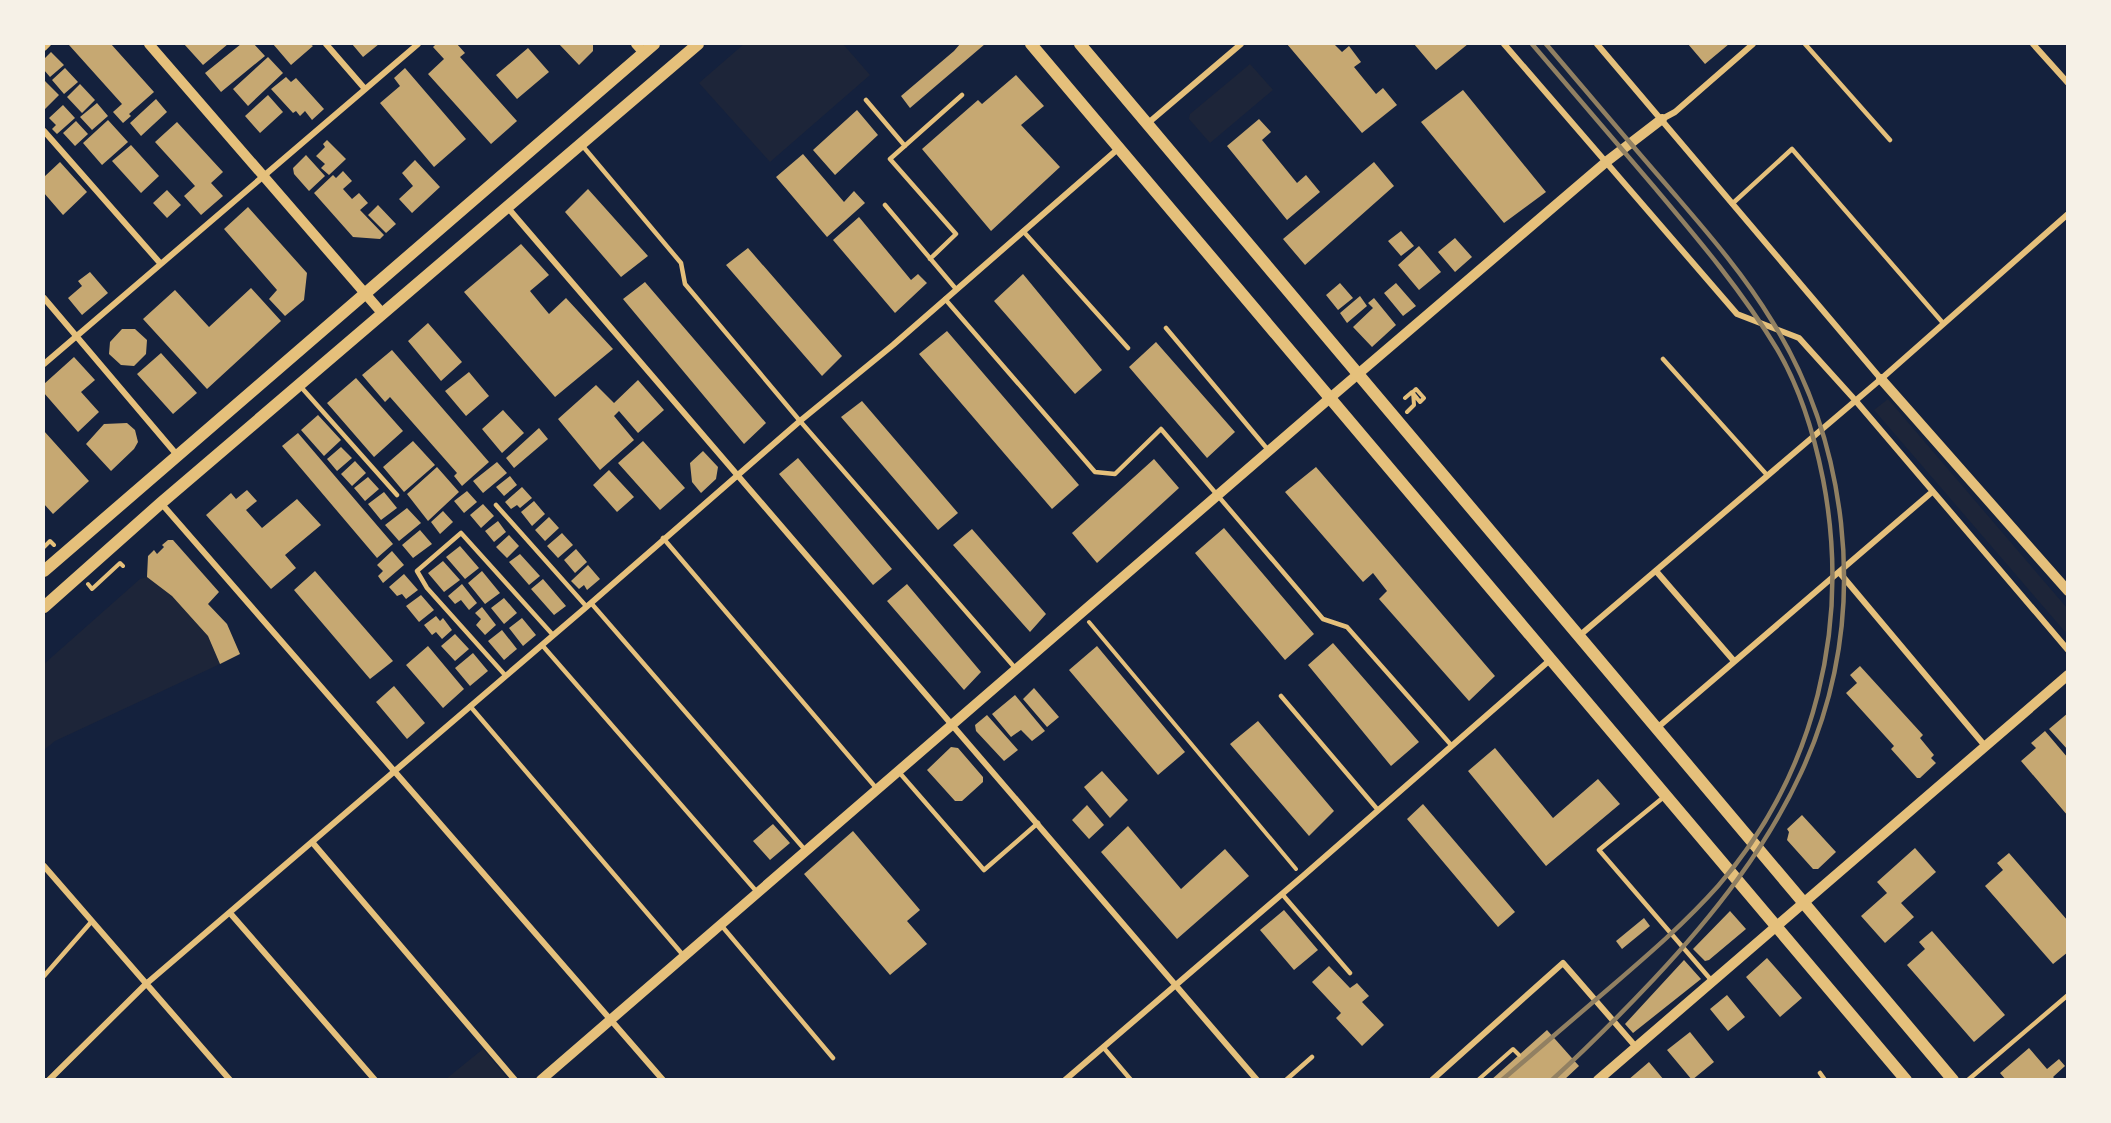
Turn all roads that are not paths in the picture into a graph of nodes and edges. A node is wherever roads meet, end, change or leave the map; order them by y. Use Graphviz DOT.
graph roads {
  1 [pos="48,44"];
  2 [pos="149,44"];
  3 [pos="326,44"];
  4 [pos="418,44"];
  5 [pos="654,44"];
  6 [pos="698,44"];
  7 [pos="1031,44"];
  8 [pos="1080,44"];
  9 [pos="1241,44"];
  10 [pos="1504,44"];
  11 [pos="1597,44"];
  12 [pos="1753,44"];
  13 [pos="1804,44"];
  14 [pos="2033,44"];
  15 [pos="44,48"];
  16 [pos="640,48"];
  17 [pos="2067,83"];
  18 [pos="365,89"];
  19 [pos="962,95"];
  20 [pos="866,100"];
  21 [pos="1662,119"];
  22 [pos="1147,124"];
  23 [pos="44,131"];
  24 [pos="1890,140"];
  25 [pos="581,144"];
  26 [pos="905,146"];
  27 [pos="1119,147"];
  28 [pos="1606,162"];
  29 [pos="263,175"];
  30 [pos="1732,204"];
  31 [pos="885,205"];
  32 [pos="508,208"];
  33 [pos="2067,214"];
  34 [pos="1023,231"];
  35 [pos="930,259"];
  36 [pos="160,263"];
  37 [pos="956,289"];
  38 [pos="365,294"];
  39 [pos="44,298"];
  40 [pos="945,299"];
  41 [pos="382,314"];
  42 [pos="1943,323"];
  43 [pos="1166,328"];
  44 [pos="75,335"];
  45 [pos="1128,348"];
  46 [pos="1664,359"];
  47 [pos="44,363"];
  48 [pos="1359,375"];
  49 [pos="1881,379"];
  50 [pos="299,385"];
  51 [pos="1330,398"];
  52 [pos="1855,400"];
  53 [pos="800,421"];
  54 [pos="1269,452"];
  55 [pos="177,455"];
  56 [pos="1767,475"];
  57 [pos="737,476"];
  58 [pos="1932,492"];
  59 [pos="397,495"];
  60 [pos="1217,496"];
  61 [pos="161,503"];
  62 [pos="496,505"];
  63 [pos="663,538"];
  64 [pos="44,571"];
  65 [pos="1656,571"];
  66 [pos="1839,572"];
  67 [pos="2067,591"];
  68 [pos="588,604"];
  69 [pos="44,607"];
  70 [pos="553,635"];
  71 [pos="1579,637"];
  72 [pos="542,645"];
  73 [pos="2067,650"];
  74 [pos="1551,660"];
  75 [pos="1734,661"];
  76 [pos="1016,669"];
  77 [pos="505,675"];
  78 [pos="2067,675"];
  79 [pos="1281,696"];
  80 [pos="470,706"];
  81 [pos="951,725"];
  82 [pos="1656,728"];
  83 [pos="1452,746"];
  84 [pos="1985,746"];
  85 [pos="394,771"];
  86 [pos="898,771"];
  87 [pos="877,789"];
  88 [pos="1665,795"];
  89 [pos="1378,810"];
  90 [pos="1038,823"];
  91 [pos="312,843"];
  92 [pos="806,851"];
  93 [pos="44,866"];
  94 [pos="757,892"];
  95 [pos="1282,894"];
  96 [pos="1803,903"];
  97 [pos="230,913"];
  98 [pos="92,921"];
  99 [pos="720,924"];
  100 [pos="1776,926"];
  101 [pos="684,956"];
  102 [pos="1350,973"];
  103 [pos="44,976"];
  104 [pos="1712,981"];
  105 [pos="146,984"];
  106 [pos="1176,984"];
  107 [pos="2067,995"];
  108 [pos="610,1019"];
  109 [pos="1103,1047"];
  110 [pos="1636,1047"];
  111 [pos="1312,1057"];
  112 [pos="833,1058"];
  113 [pos="1820,1073"];
  114 [pos="49,1080"];
  115 [pos="230,1080"];
  116 [pos="375,1080"];
  117 [pos="515,1080"];
  118 [pos="541,1080"];
  119 [pos="663,1080"];
  120 [pos="1065,1080"];
  121 [pos="1131,1080"];
  122 [pos="1257,1080"];
  123 [pos="1286,1080"];
  124 [pos="1432,1080"];
  125 [pos="1598,1080"];
  126 [pos="1825,1080"];
  127 [pos="1906,1080"];
  128 [pos="1953,1080"];
  129 [pos="1968,1080"];
  1 -- 15 [label="street"];
  2 -- 29 [label="street"];
  3 -- 18 [label="street"];
  4 -- 18 [label="street"];
  5 -- 16 [label="main road"];
  6 -- 25 [label="main road"];
  7 -- 27 [label="main road"];
  8 -- 22 [label="main road"];
  9 -- 22 [label="street"];
  10 -- 28 [label="street"];
  11 -- 21 [label="street"];
  12 -- 21 [label="street"];
  13 -- 24 [label="lane"];
  14 -- 17 [label="street"];
  16 -- 38 [label="main road"];
  18 -- 29 [label="street"];
  19 -- 26 [label="lane"];
  20 -- 26 [label="lane"];
  21 -- 28 [label="street"];
  21 -- 30 [label="street"];
  22 -- 48 [label="main road"];
  23 -- 36 [label="street"];
  25 -- 32 [label="main road"];
  25 -- 53 [label="lane"];
  26 -- 35 [label="lane"];
  27 -- 34 [label="street"];
  27 -- 51 [label="main road"];
  28 -- 48 [label="street"];
  28 -- 52 [label="street"];
  29 -- 36 [label="street"];
  29 -- 38 [label="street"];
  30 -- 42 [label="lane"];
  30 -- 49 [label="street"];
  31 -- 35 [label="lane"];
  32 -- 41 [label="main road"];
  32 -- 57 [label="street"];
  33 -- 42 [label="street"];
  34 -- 37 [label="street"];
  34 -- 45 [label="lane"];
  35 -- 37 [label="lane"];
  36 -- 44 [label="street"];
  37 -- 40 [label="street"];
  38 -- 41 [label="street"];
  38 -- 55 [label="main road"];
  39 -- 44 [label="street"];
  40 -- 53 [label="street"];
  40 -- 60 [label="lane"];
  41 -- 50 [label="main road"];
  42 -- 49 [label="street"];
  43 -- 54 [label="lane"];
  44 -- 47 [label="street"];
  44 -- 55 [label="street"];
  46 -- 56 [label="lane"];
  48 -- 51 [label="street"];
  48 -- 71 [label="main road"];
  49 -- 52 [label="street"];
  49 -- 67 [label="street"];
  50 -- 59 [label="lane"];
  50 -- 61 [label="main road"];
  51 -- 54 [label="street"];
  51 -- 74 [label="main road"];
  52 -- 56 [label="street"];
  52 -- 58 [label="street"];
  53 -- 57 [label="street"];
  53 -- 76 [label="lane"];
  54 -- 60 [label="street"];
  55 -- 64 [label="main road"];
  56 -- 65 [label="street"];
  57 -- 63 [label="street"];
  57 -- 81 [label="street"];
  58 -- 66 [label="street"];
  58 -- 73 [label="street"];
  60 -- 76 [label="street"];
  60 -- 83 [label="lane"];
  61 -- 69 [label="main road"];
  61 -- 85 [label="street"];
  62 -- 68 [label="lane"];
  63 -- 68 [label="street"];
  63 -- 87 [label="lane"];
  65 -- 71 [label="street"];
  65 -- 75 [label="street"];
  66 -- 75 [label="street"];
  66 -- 84 [label="street"];
  68 -- 70 [label="street"];
  68 -- 92 [label="lane"];
  70 -- 72 [label="street"];
  70 -- 77 [label="lane"];
  71 -- 82 [label="main road"];
  72 -- 77 [label="street"];
  72 -- 94 [label="lane"];
  74 -- 83 [label="street"];
  74 -- 88 [label="main road"];
  75 -- 82 [label="street"];
  76 -- 81 [label="street"];
  77 -- 80 [label="street"];
  78 -- 84 [label="street"];
  79 -- 89 [label="lane"];
  80 -- 85 [label="street"];
  80 -- 101 [label="lane"];
  81 -- 86 [label="street"];
  81 -- 90 [label="street"];
  82 -- 96 [label="main road"];
  83 -- 89 [label="street"];
  84 -- 96 [label="street"];
  85 -- 91 [label="street"];
  85 -- 108 [label="street"];
  86 -- 87 [label="street"];
  86 -- 90 [label="lane"];
  87 -- 92 [label="street"];
  88 -- 100 [label="main road"];
  88 -- 104 [label="lane"];
  89 -- 95 [label="street"];
  90 -- 106 [label="street"];
  91 -- 97 [label="street"];
  91 -- 117 [label="street"];
  92 -- 94 [label="street"];
  93 -- 98 [label="street"];
  94 -- 99 [label="street"];
  95 -- 102 [label="lane"];
  95 -- 106 [label="street"];
  96 -- 100 [label="street"];
  96 -- 128 [label="main road"];
  97 -- 105 [label="street"];
  97 -- 116 [label="street"];
  98 -- 103 [label="lane"];
  98 -- 105 [label="street"];
  99 -- 101 [label="street"];
  99 -- 112 [label="lane"];
  100 -- 104 [label="street"];
  100 -- 127 [label="main road"];
  101 -- 108 [label="street"];
  104 -- 110 [label="street"];
  105 -- 114 [label="street"];
  105 -- 115 [label="street"];
  106 -- 109 [label="street"];
  106 -- 122 [label="street"];
  107 -- 129 [label="lane"];
  108 -- 118 [label="street"];
  108 -- 119 [label="street"];
  109 -- 120 [label="street"];
  109 -- 121 [label="lane"];
  110 -- 124 [label="street"];
  110 -- 125 [label="street"];
  111 -- 123 [label="lane"];
  113 -- 126 [label="lane"];
}
